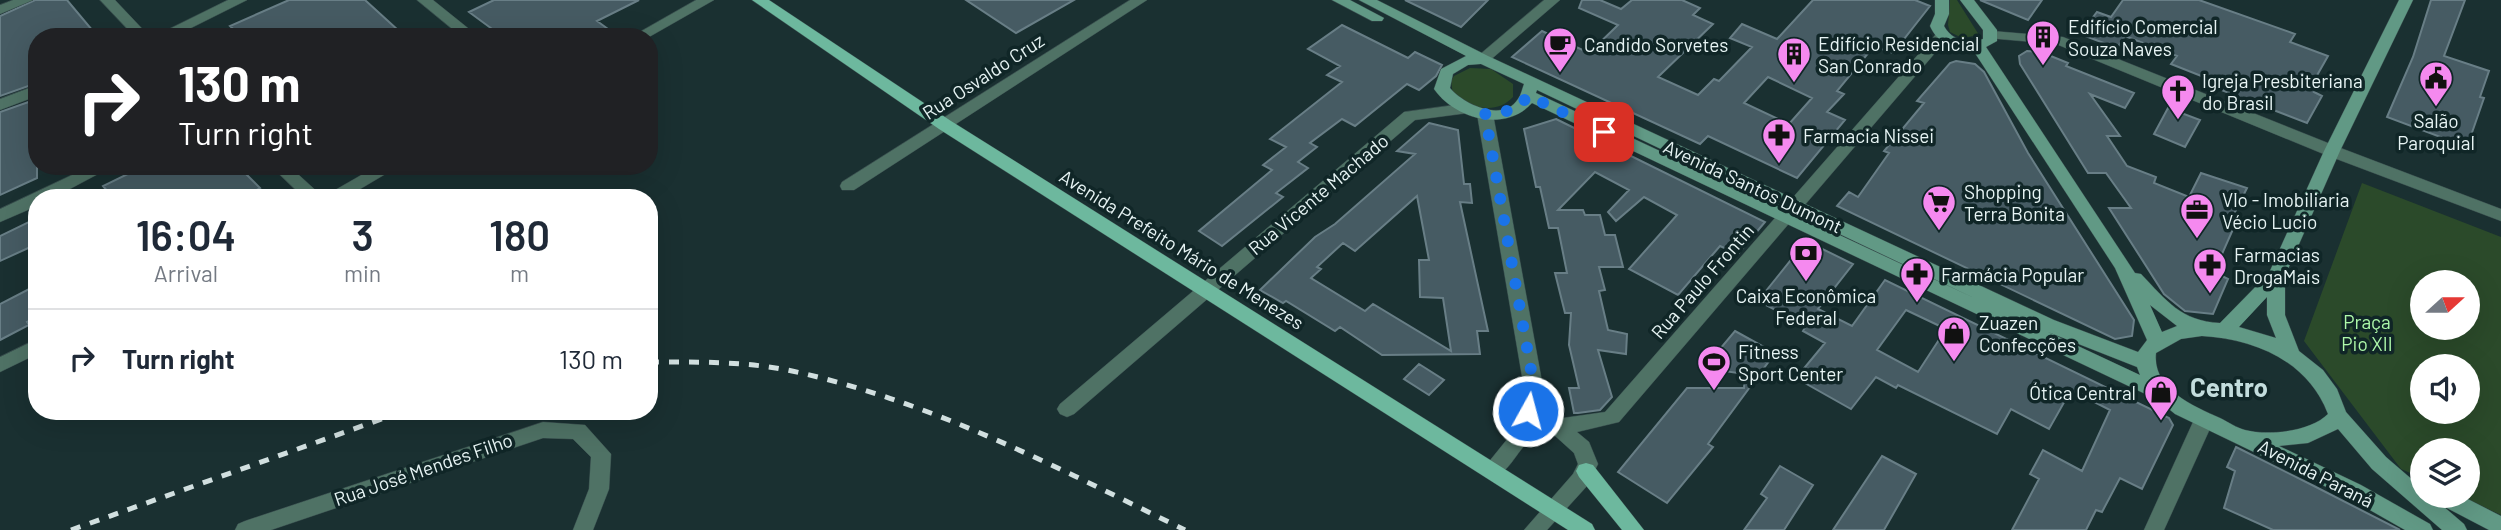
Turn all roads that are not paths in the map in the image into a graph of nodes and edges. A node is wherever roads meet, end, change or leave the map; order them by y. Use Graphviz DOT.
graph roads {
  1 [pos="26,0"];
  2 [pos="107,0"];
  3 [pos="240,0"];
  4 [pos="424,0"];
  5 [pos="707,0"];
  6 [pos="759,0"];
  7 [pos="1140,0"];
  8 [pos="1339,0"];
  9 [pos="1366,0"];
  10 [pos="1553,0"];
  11 [pos="1942,0"];
  12 [pos="1966,0"];
  13 [pos="2406,0"];
  14 [pos="0,10"];
  15 [pos="134,28"];
  16 [pos="179,28"];
  17 [pos="460,28"];
  18 [pos="655,28"];
  19 [pos="1992,35"];
  20 [pos="1942,36"];
  21 [pos="1978,46"];
  22 [pos="1483,59"];
  23 [pos="1464,61"];
  24 [pos="1529,88"];
  25 [pos="28,94"];
  26 [pos="0,105"];
  27 [pos="1462,108"];
  28 [pos="1485,114"];
  29 [pos="945,125"];
  30 [pos="2332,151"];
  31 [pos="86,175"];
  32 [pos="289,175"];
  33 [pos="374,175"];
  34 [pos="848,186"];
  35 [pos="57,189"];
  36 [pos="305,189"];
  37 [pos="348,189"];
  38 [pos="28,203"];
  39 [pos="1790,212"];
  40 [pos="2501,215"];
  41 [pos="0,216"];
  42 [pos="2123,266"];
  43 [pos="2276,276"];
  44 [pos="1207,288"];
  45 [pos="2197,330"];
  46 [pos="2224,331"];
  47 [pos="2157,342"];
  48 [pos="28,351"];
  49 [pos="2291,355"];
  50 [pos="2144,362"];
  51 [pos="0,365"];
  52 [pos="1534,387"];
  53 [pos="2162,394"];
  54 [pos="1067,409"];
  55 [pos="2338,416"];
  56 [pos="2203,422"];
  57 [pos="1559,428"];
  58 [pos="1522,435"];
  59 [pos="2246,438"];
  60 [pos="2379,463"];
  61 [pos="1493,469"];
  62 [pos="1586,471"];
  63 [pos="2410,479"];
  64 [pos="2466,508"];
  65 [pos="1552,509"];
  66 [pos="281,524"];
  67 [pos="2501,526"];
  68 [pos="244,530"];
  69 [pos="583,530"];
  70 [pos="1534,530"];
  71 [pos="1585,530"];
  72 [pos="1634,530"];
  73 [pos="2154,530"];
  74 [pos="2423,530"];
  75 [pos="2457,530"];
  1 -- 14 [label="street"];
  2 -- 15 [label="street"];
  3 -- 16 [label="street"];
  4 -- 17 [label="street"];
  5 -- 18 [label="street"];
  6 -- 29 [label="main road, Avenida Prefeito Mário de Menezes"];
  7 -- 29 [label="street, Rua Osvaldo Cruz"];
  8 -- 23 [label="main road"];
  9 -- 22 [label="main road, Avenida Santos Dumont"];
  10 -- 22 [label="street"];
  11 -- 20 [label="main road"];
  12 -- 19 [label="main road"];
  13 -- 30 [label="main road"];
  19 -- 21 [label="main road"];
  19 -- 30 [label="street"];
  20 -- 21 [label="main road"];
  20 -- 39 [label="street, Rua Paulo Frontin"];
  21 -- 42 [label="main road"];
  22 -- 23 [label="main road"];
  22 -- 24 [label="main road, Avenida Santos Dumont"];
  23 -- 27 [label="main road"];
  24 -- 28 [label="main road"];
  24 -- 39 [label="main road, Avenida Santos Dumont"];
  25 -- 26 [label="street"];
  27 -- 28 [label="main road"];
  27 -- 44 [label="street, Rua Vicente Machado"];
  28 -- 52 [label="street"];
  29 -- 34 [label="street, Rua Osvaldo Cruz"];
  29 -- 44 [label="main road, Avenida Prefeito Mário de Menezes"];
  30 -- 40 [label="street"];
  30 -- 43 [label="main road"];
  31 -- 35 [label="street"];
  32 -- 36 [label="street"];
  33 -- 37 [label="street"];
  38 -- 41 [label="street"];
  39 -- 50 [label="main road, Avenida Santos Dumont"];
  39 -- 53 [label="main road, Avenida Santos Dumont"];
  39 -- 57 [label="street, Rua Paulo Frontin"];
  42 -- 45 [label="main road"];
  42 -- 47 [label="main road"];
  43 -- 46 [label="main road"];
  43 -- 49 [label="main road"];
  44 -- 54 [label="street, Rua Vicente Machado"];
  44 -- 61 [label="main road, Avenida Prefeito Mário de Menezes"];
  45 -- 46 [label="main road"];
  45 -- 47 [label="main road"];
  46 -- 49 [label="main road"];
  47 -- 50 [label="main road"];
  48 -- 51 [label="street"];
  49 -- 55 [label="main road, Avenida Paraná"];
  50 -- 53 [label="main road"];
  52 -- 57 [label="street"];
  52 -- 58 [label="street"];
  53 -- 56 [label="main road, Avenida Santos Dumont"];
  55 -- 59 [label="main road"];
  55 -- 60 [label="main road, Avenida Paraná"];
  56 -- 59 [label="main road, Avenida Paraná"];
  56 -- 73 [label="street"];
  57 -- 58 [label="street"];
  57 -- 62 [label="street"];
  58 -- 61 [label="street"];
  59 -- 74 [label="main road, Avenida Paraná"];
  60 -- 63 [label="main road"];
  60 -- 75 [label="main road, Avenida Paraná"];
  61 -- 65 [label="main road, Avenida Prefeito Mário de Menezes"];
  62 -- 65 [label="street"];
  62 -- 72 [label="main road"];
  64 -- 67 [label="main road"];
  65 -- 70 [label="street"];
  65 -- 71 [label="main road, Avenida Prefeito Mário de Menezes"];
  66 -- 68 [label="street, Rua José Mendes Filho"];
  66 -- 69 [label="street, Rua José Mendes Filho"];
}
